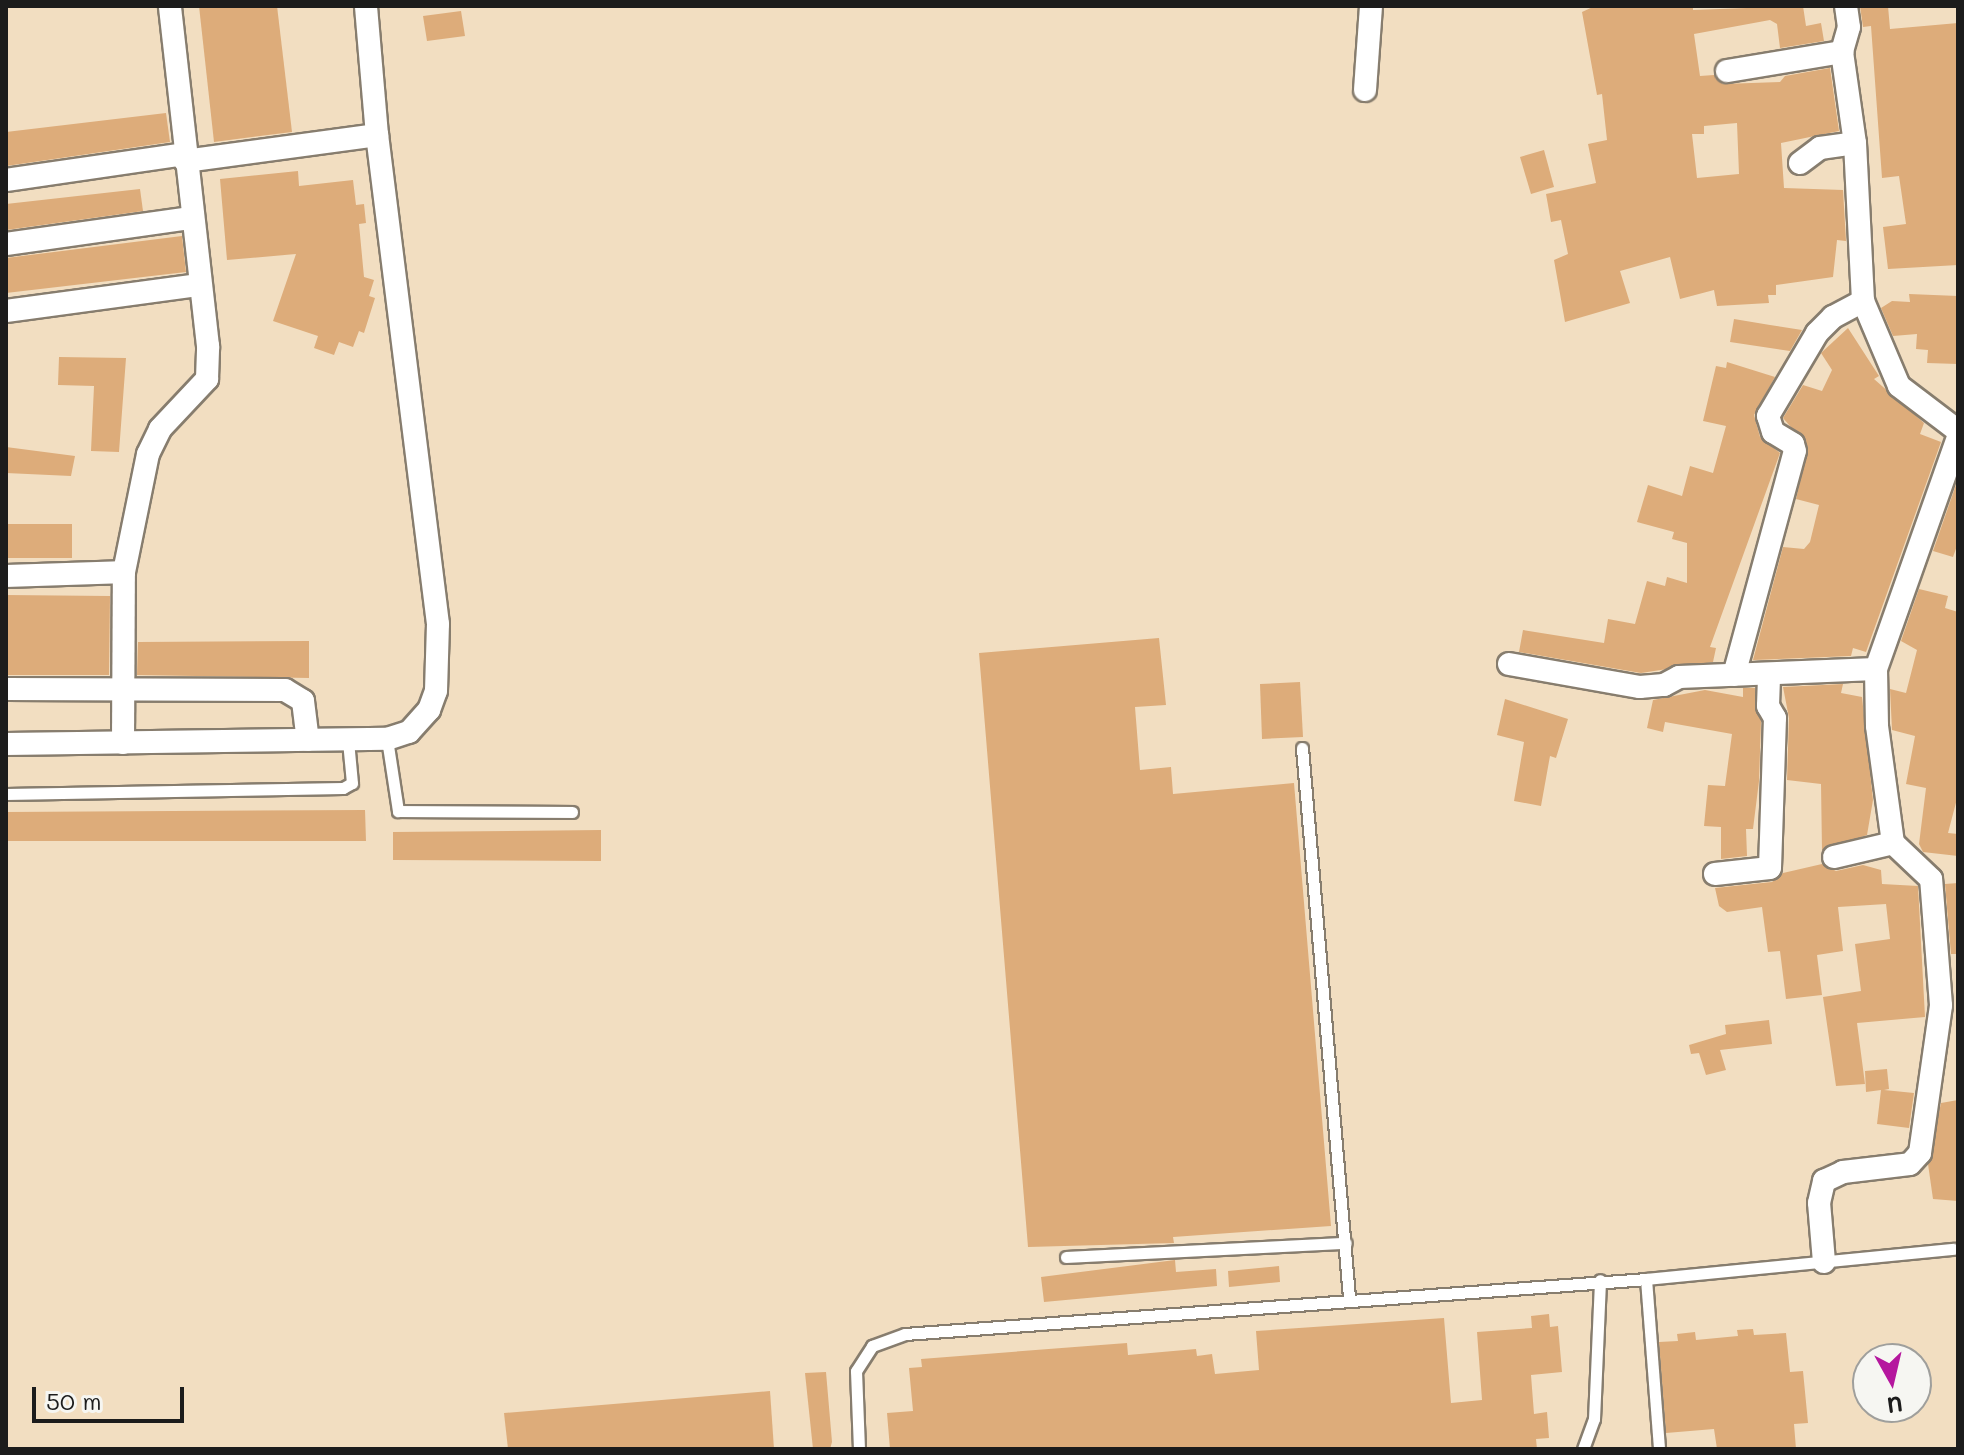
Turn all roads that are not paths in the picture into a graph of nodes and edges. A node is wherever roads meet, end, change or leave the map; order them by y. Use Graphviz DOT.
graph roads {
  1 [pos="170,6"];
  2 [pos="366,6"];
  3 [pos="1371,6"];
  4 [pos="1846,6"];
  5 [pos="1842,52"];
  6 [pos="1727,71"];
  7 [pos="1365,90"];
  8 [pos="377,135"];
  9 [pos="1855,143"];
  10 [pos="184,157"];
  11 [pos="1800,163"];
  12 [pos="6,180"];
  13 [pos="191,218"];
  14 [pos="6,244"];
  15 [pos="199,285"];
  16 [pos="1863,301"];
  17 [pos="6,311"];
  18 [pos="1958,431"];
  19 [pos="1958,437"];
  20 [pos="124,572"];
  21 [pos="6,576"];
  22 [pos="1509,664"];
  23 [pos="1876,669"];
  24 [pos="1734,675"];
  25 [pos="1769,675"];
  26 [pos="125,688"];
  27 [pos="6,689"];
  28 [pos="387,739"];
  29 [pos="308,740"];
  30 [pos="348,741"];
  31 [pos="123,743"];
  32 [pos="6,744"];
  33 [pos="1302,748"];
  34 [pos="6,794"];
  35 [pos="572,812"];
  36 [pos="1893,843"];
  37 [pos="1834,857"];
  38 [pos="1715,874"];
  39 [pos="1346,1243"];
  40 [pos="1954,1249"];
  41 [pos="1066,1257"];
  42 [pos="1824,1262"];
  43 [pos="1646,1279"];
  44 [pos="1600,1280"];
  45 [pos="1349,1297"];
  46 [pos="859,1449"];
  47 [pos="1583,1449"];
  48 [pos="1659,1449"];
  1 -- 10 [label="street"];
  2 -- 8 [label="street"];
  3 -- 7 [label="street"];
  4 -- 5 [label="street"];
  5 -- 6 [label="street"];
  5 -- 9 [label="street"];
  8 -- 10 [label="street"];
  8 -- 28 [label="street"];
  9 -- 11 [label="street"];
  9 -- 16 [label="street"];
  10 -- 12 [label="street"];
  10 -- 13 [label="street"];
  13 -- 14 [label="street"];
  13 -- 15 [label="street"];
  15 -- 17 [label="street"];
  15 -- 20 [label="street"];
  16 -- 18 [label="street"];
  16 -- 24 [label="street"];
  19 -- 23 [label="street"];
  20 -- 21 [label="street"];
  20 -- 26 [label="street"];
  22 -- 24 [label="street"];
  23 -- 25 [label="street"];
  23 -- 36 [label="street"];
  24 -- 25 [label="street"];
  25 -- 38 [label="street"];
  26 -- 27 [label="street"];
  26 -- 29 [label="street"];
  26 -- 31 [label="street"];
  28 -- 30 [label="street"];
  28 -- 35 [label="lane"];
  29 -- 30 [label="street"];
  29 -- 31 [label="street"];
  30 -- 34 [label="lane"];
  31 -- 32 [label="street"];
  33 -- 39 [label="lane"];
  36 -- 37 [label="street"];
  36 -- 42 [label="street"];
  39 -- 41 [label="lane"];
  39 -- 45 [label="lane"];
  40 -- 42 [label="lane"];
  42 -- 43 [label="lane"];
  43 -- 44 [label="lane"];
  43 -- 48 [label="lane"];
  44 -- 45 [label="lane"];
  44 -- 47 [label="lane"];
  45 -- 46 [label="lane"];
}
